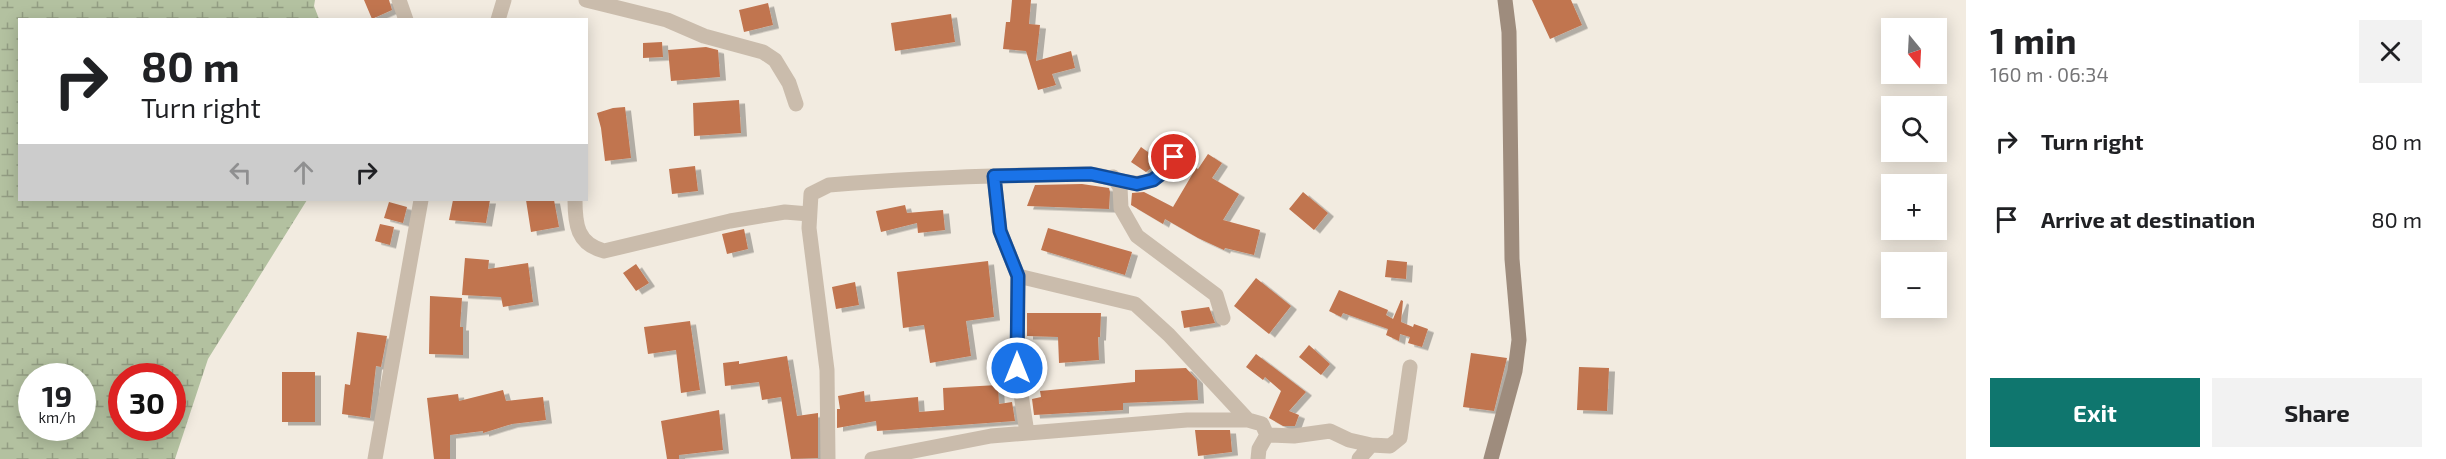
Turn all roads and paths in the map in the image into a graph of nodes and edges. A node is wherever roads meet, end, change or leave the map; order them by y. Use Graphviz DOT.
graph roads {
  1 [pos="399,0"];
  2 [pos="504,0"];
  3 [pos="586,0"];
  4 [pos="1505,0"];
  5 [pos="405,18"];
  6 [pos="499,18"];
  7 [pos="796,104"];
  8 [pos="1174,157"];
  9 [pos="994,176"];
  10 [pos="1113,177"];
  11 [pos="420,201"];
  12 [pos="575,201"];
  13 [pos="809,214"];
  14 [pos="1018,276"];
  15 [pos="1223,318"];
  16 [pos="1410,367"];
  17 [pos="1248,420"];
  18 [pos="1027,433"];
  19 [pos="1267,435"];
  20 [pos="1371,446"];
  21 [pos="375,459"];
  22 [pos="828,459"];
  23 [pos="872,459"];
  24 [pos="1258,459"];
  25 [pos="1359,459"];
  26 [pos="1491,459"];
  1 -- 5 [label="street"];
  2 -- 6 [label="street"];
  3 -- 7 [label="street"];
  4 -- 26 [label="street"];
  8 -- 10 [label="street"];
  9 -- 10 [label="street"];
  9 -- 13 [label="street"];
  9 -- 14 [label="street"];
  10 -- 15 [label="street"];
  11 -- 21 [label="street"];
  12 -- 13 [label="street"];
  13 -- 22 [label="street"];
  14 -- 17 [label="street"];
  14 -- 18 [label="street"];
  16 -- 20 [label="street"];
  17 -- 18 [label="street"];
  17 -- 19 [label="street"];
  18 -- 23 [label="street"];
  19 -- 20 [label="street"];
  19 -- 24 [label="street"];
  20 -- 25 [label="street"];
}
